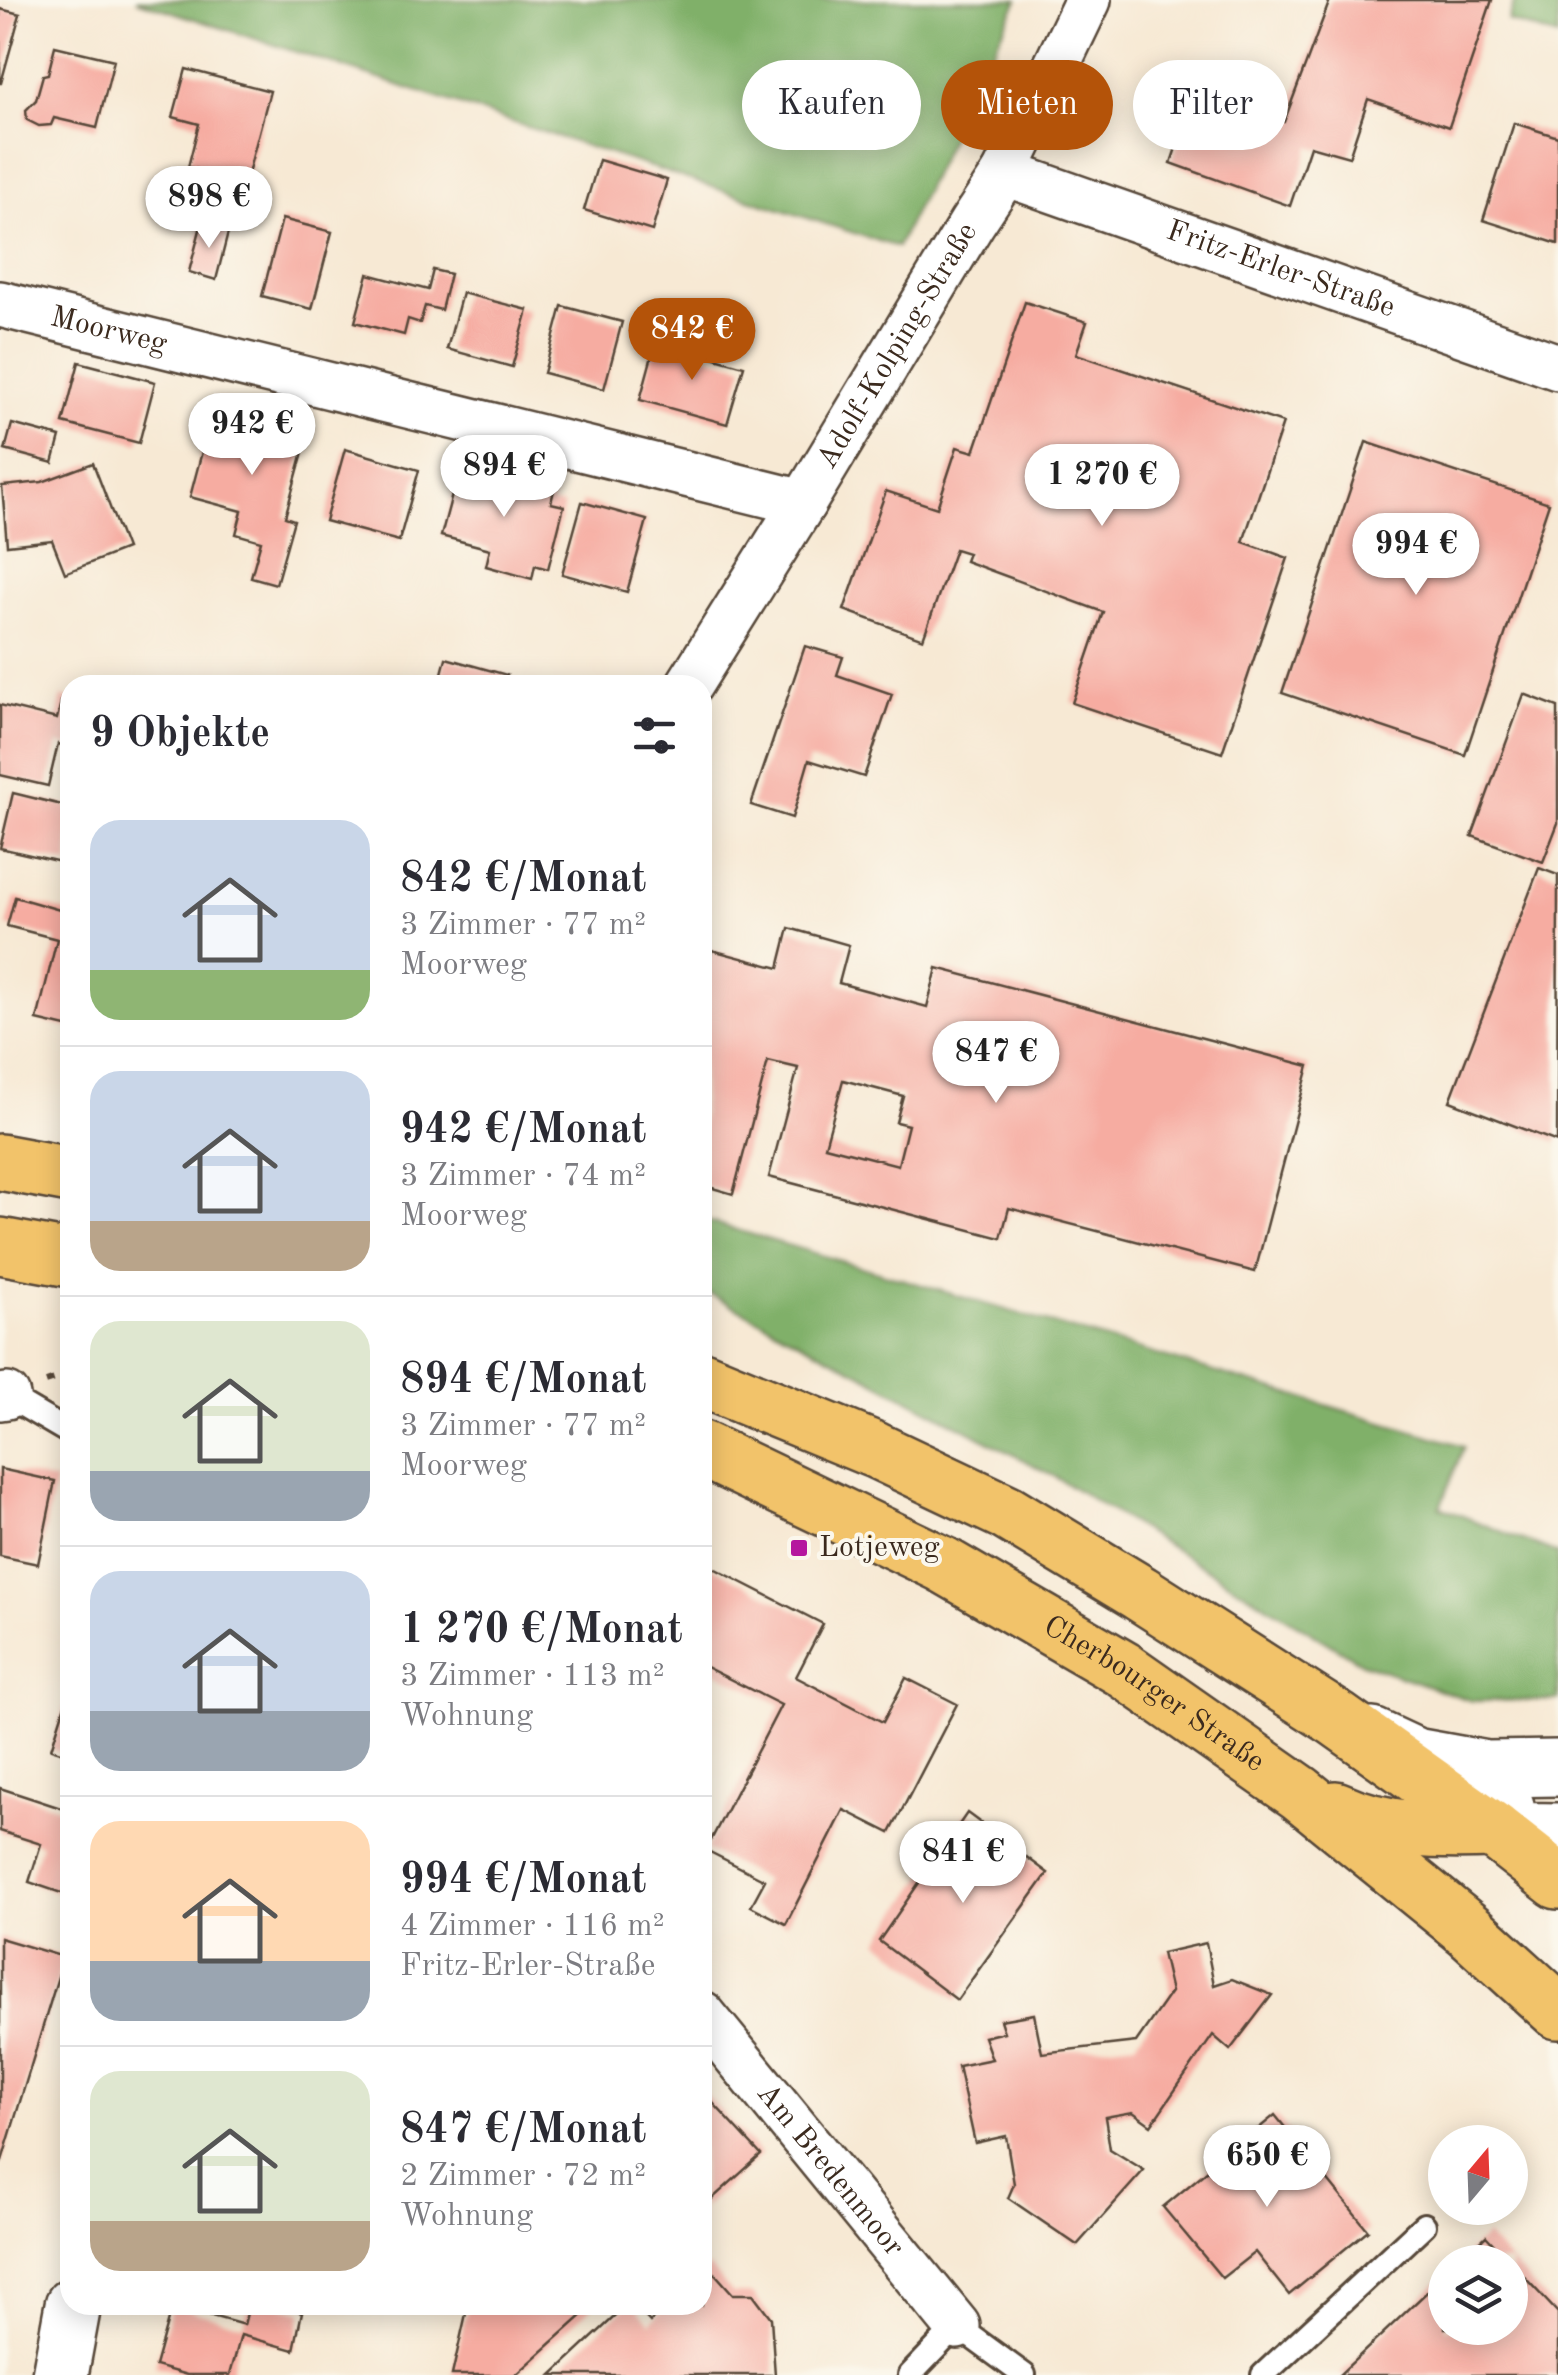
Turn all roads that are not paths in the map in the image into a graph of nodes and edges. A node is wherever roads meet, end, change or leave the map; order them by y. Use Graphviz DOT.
graph roads {
  1 [pos="1088,0"];
  2 [pos="1005,172"];
  3 [pos="0,304"];
  4 [pos="1558,367"];
  5 [pos="803,503"];
  6 [pos="694,675"];
  7 [pos="0,1162"];
  8 [pos="60,1174"];
  9 [pos="0,1246"];
  10 [pos="60,1257"];
  11 [pos="712,1383"];
  12 [pos="4,1396"];
  13 [pos="60,1427"];
  14 [pos="712,1453"];
  15 [pos="1337,1719"];
  16 [pos="1554,1769"];
  17 [pos="1300,1793"];
  18 [pos="1493,1830"];
  19 [pos="1558,1831"];
  20 [pos="1558,1881"];
  21 [pos="1470,1931"];
  22 [pos="1558,2011"];
  23 [pos="712,2026"];
  24 [pos="1424,2225"];
  25 [pos="71,2315"];
  26 [pos="956,2326"];
  27 [pos="60,2375"];
  28 [pos="910,2375"];
  29 [pos="1024,2375"];
  30 [pos="1263,2375"];
  1 -- 2 [label="street, Adolf-Kolping-Straße"];
  2 -- 4 [label="street, Fritz-Erler-Straße"];
  2 -- 5 [label="street, Adolf-Kolping-Straße"];
  3 -- 5 [label="street, Moorweg"];
  5 -- 6 [label="street, Adolf-Kolping-Straße"];
  7 -- 8 [label="main road"];
  9 -- 10 [label="main road"];
  11 -- 15 [label="main road"];
  12 -- 13 [label="lane"];
  14 -- 17 [label="main road, Cherbourger Straße"];
  15 -- 16 [label="street"];
  15 -- 18 [label="main road"];
  16 -- 18 [label="street"];
  17 -- 18 [label="main road"];
  17 -- 21 [label="main road, Cherbourger Straße"];
  18 -- 19 [label="street"];
  18 -- 20 [label="main road"];
  18 -- 21 [label="main road"];
  21 -- 22 [label="main road, Cherbourger Straße"];
  23 -- 26 [label="street, Am Bredenmoor"];
  24 -- 30 [label="lane"];
  25 -- 27 [label="street"];
  26 -- 28 [label="lane"];
  26 -- 29 [label="lane"];
}
